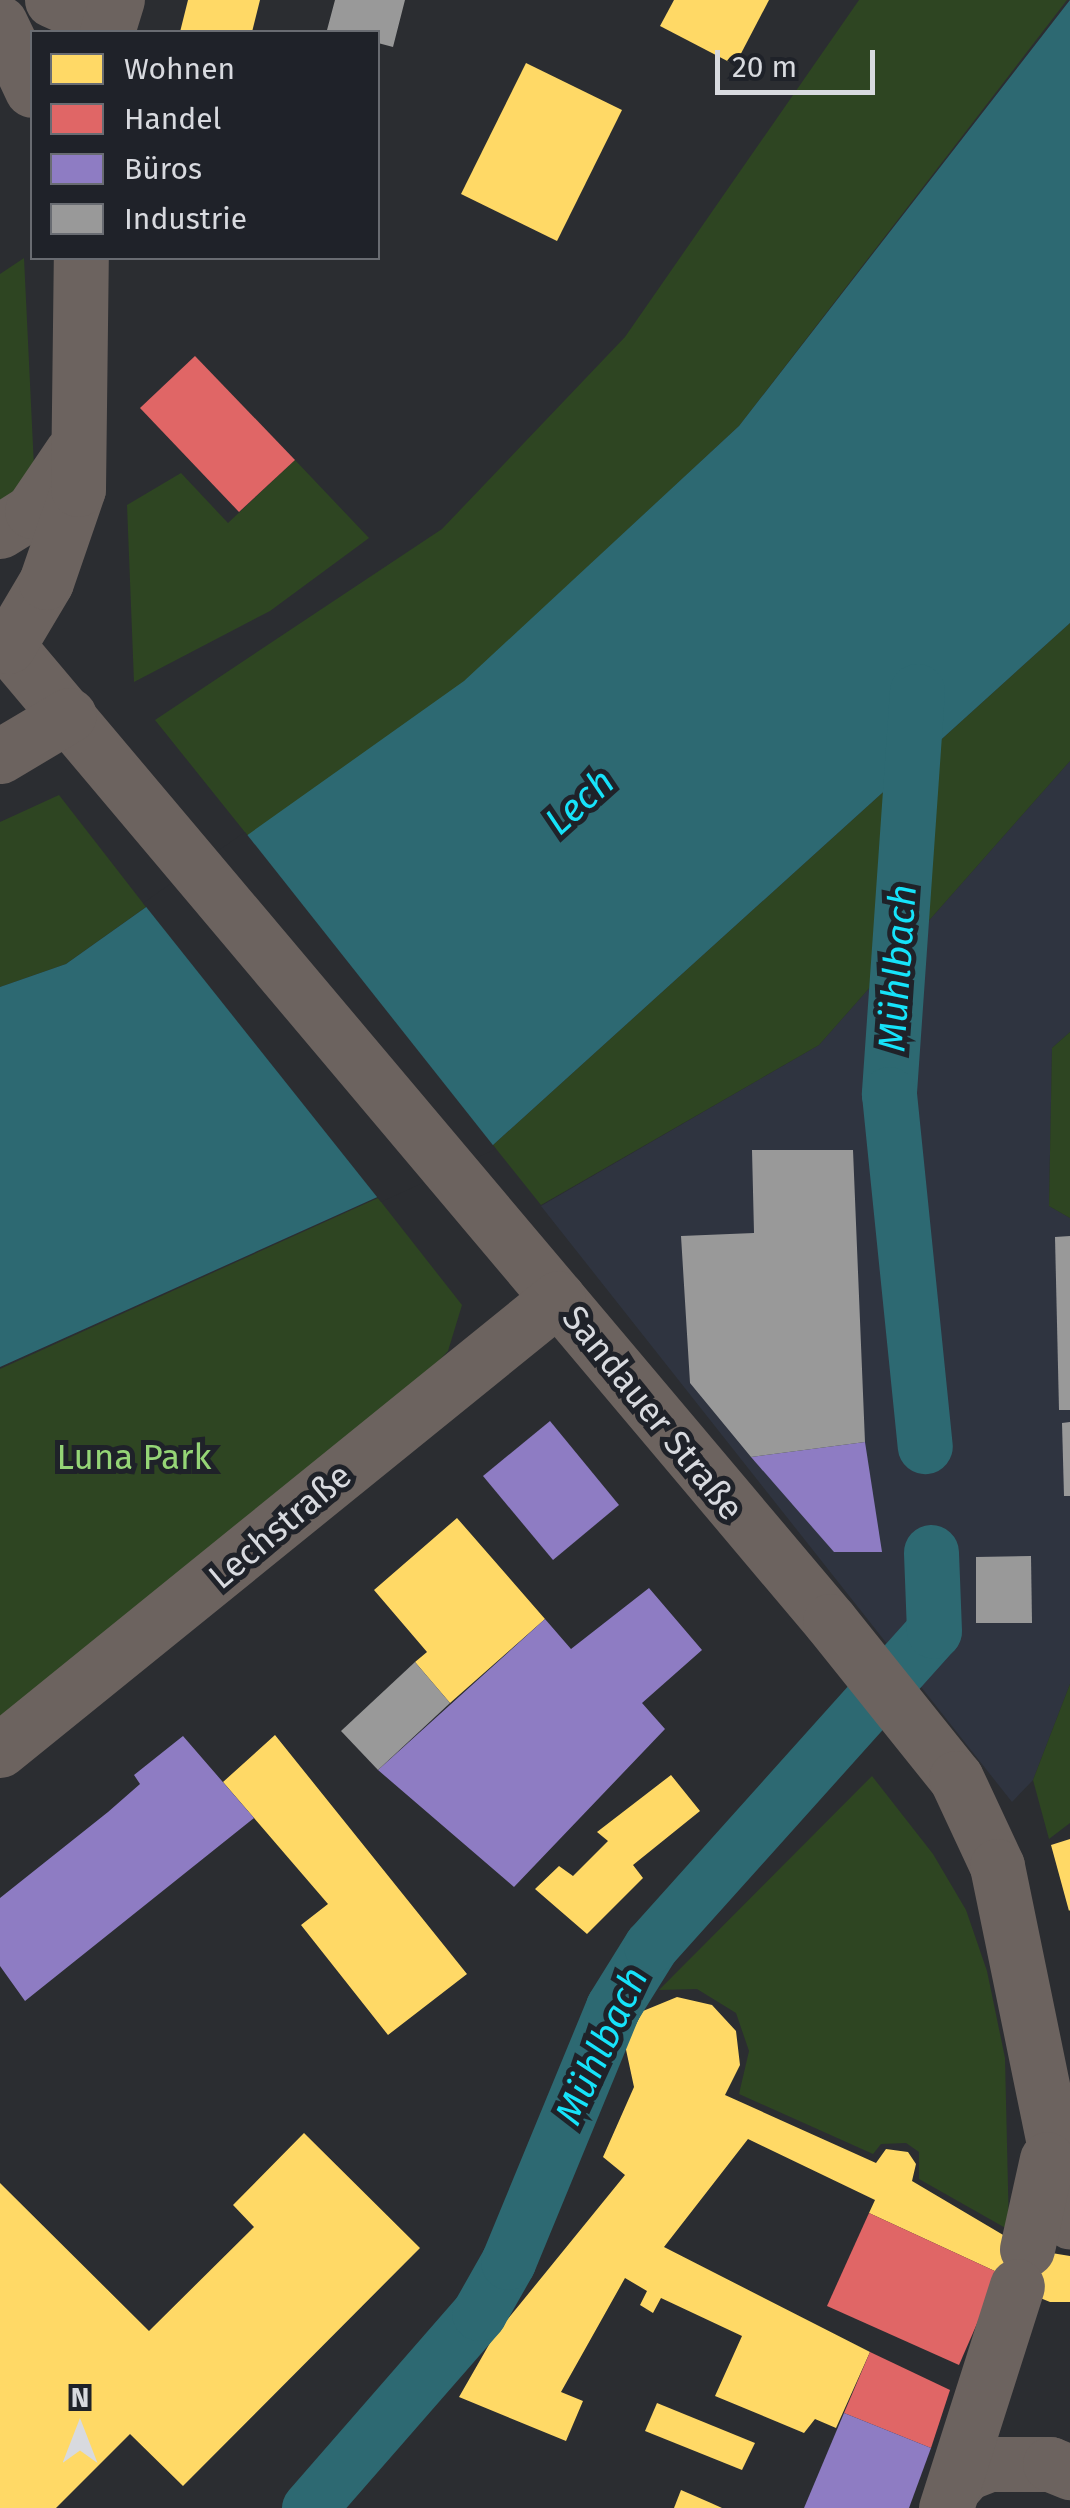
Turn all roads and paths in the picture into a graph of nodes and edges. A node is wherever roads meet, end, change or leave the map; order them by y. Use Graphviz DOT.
graph roads {
  1 [pos="52,0"];
  2 [pos="111,19"];
  3 [pos="0,23"];
  4 [pos="30,86"];
  5 [pos="82,260"];
  6 [pos="80,435"];
  7 [pos="0,532"];
  8 [pos="4,642"];
  9 [pos="70,715"];
  10 [pos="0,756"];
  11 [pos="558,1298"];
  12 [pos="0,1750"];
  13 [pos="1038,2252"];
  14 [pos="1045,2467"];
  15 [pos="949,2498"];
  1 -- 2 [label="street"];
  3 -- 4 [label="street"];
  5 -- 6 [label="street"];
  6 -- 7 [label="street"];
  6 -- 8 [label="street"];
  8 -- 9 [label="street, Sandauer Straße"];
  9 -- 10 [label="street"];
  9 -- 11 [label="street, Sandauer Straße"];
  11 -- 12 [label="street, Lechstraße"];
  11 -- 13 [label="street, Sandauer Straße"];
  13 -- 15 [label="street"];
  14 -- 15 [label="street"];
}
